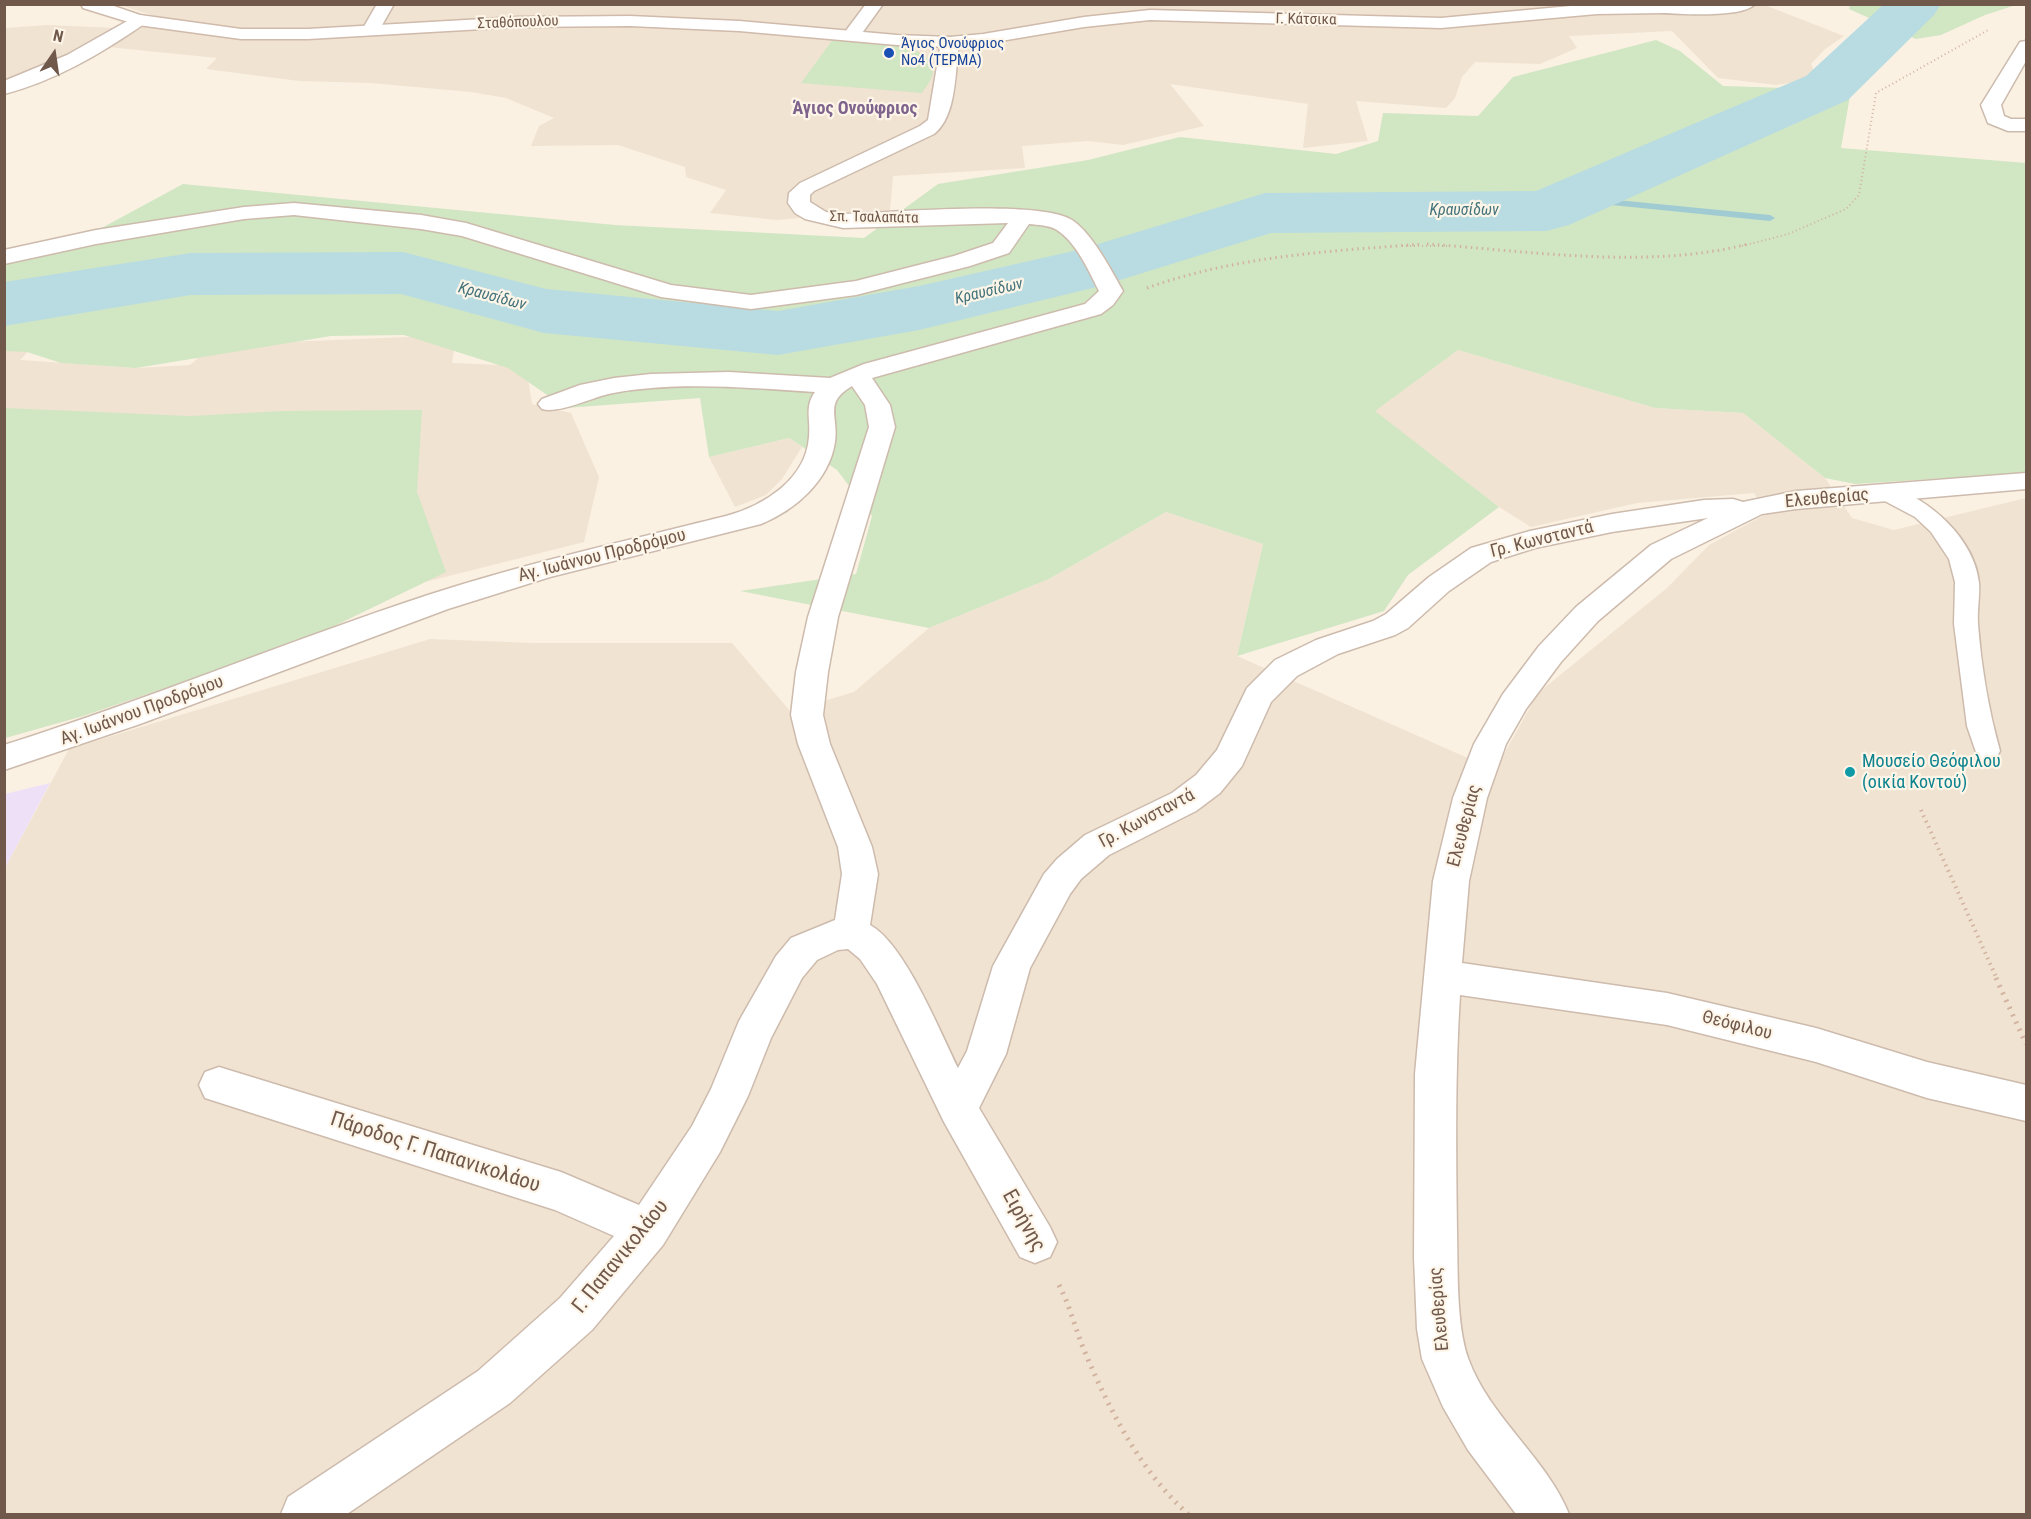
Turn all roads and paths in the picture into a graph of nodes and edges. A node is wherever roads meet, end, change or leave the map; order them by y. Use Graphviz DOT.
graph roads {
  1 [pos="386,4"];
  2 [pos="875,4"];
  3 [pos="1747,4"];
  4 [pos="99,6"];
  5 [pos="1662,6"];
  6 [pos="138,20"];
  7 [pos="1990,29"];
  8 [pos="371,30"];
  9 [pos="851,36"];
  10 [pos="950,42"];
  11 [pos="2026,46"];
  12 [pos="4,88"];
  13 [pos="2026,125"];
  14 [pos="1024,216"];
  15 [pos="4,257"];
  16 [pos="1108,286"];
  17 [pos="846,380"];
  18 [pos="551,404"];
  19 [pos="2026,481"];
  20 [pos="1889,494"];
  21 [pos="1755,507"];
  22 [pos="1987,751"];
  23 [pos="4,758"];
  24 [pos="1920,810"];
  25 [pos="851,933"];
  26 [pos="1442,976"];
  27 [pos="2026,1044"];
  28 [pos="219,1084"];
  29 [pos="2026,1103"];
  30 [pos="958,1109"];
  31 [pos="648,1230"];
  32 [pos="1035,1242"];
  33 [pos="305,1515"];
  34 [pos="1188,1515"];
  35 [pos="1545,1515"];
  1 -- 8 [label="street"];
  2 -- 9 [label="street"];
  3 -- 5 [label="street, Γ. Κάτσικα"];
  4 -- 6 [label="street, Σταθόπουλου"];
  5 -- 10 [label="street, Γ. Κάτσικα"];
  6 -- 8 [label="street, Σταθόπουλου"];
  6 -- 12 [label="street"];
  7 -- 16 [label="path"];
  8 -- 9 [label="street, Σταθόπουλου"];
  9 -- 10 [label="street, Σταθόπουλου"];
  10 -- 14 [label="street, Σπ. Τσαλαπάτα"];
  11 -- 13 [label="street"];
  14 -- 15 [label="street"];
  14 -- 16 [label="street, Σπ. Τσαλαπάτα"];
  16 -- 17 [label="street"];
  17 -- 18 [label="street"];
  17 -- 23 [label="street, Αγ. Ιωάννου Προδρόμου"];
  17 -- 25 [label="street"];
  19 -- 20 [label="street, Ελευθερίας"];
  20 -- 21 [label="street, Ελευθερίας"];
  20 -- 22 [label="lane"];
  21 -- 26 [label="street, Ελευθερίας"];
  21 -- 30 [label="street, Γρ. Κωνσταντά"];
  24 -- 27 [label="path"];
  25 -- 30 [label="street, Ειρήνης"];
  25 -- 31 [label="street, Γ. Παπανικολάου"];
  26 -- 29 [label="street, Θεόφιλου"];
  26 -- 35 [label="street, Ελευθερίας"];
  28 -- 31 [label="street, Πάροδος Γ. Παπανικολάου"];
  30 -- 32 [label="street, Ειρήνης"];
  31 -- 33 [label="street, Γ. Παπανικολάου"];
  32 -- 34 [label="path, Ειρήνης"];
}
